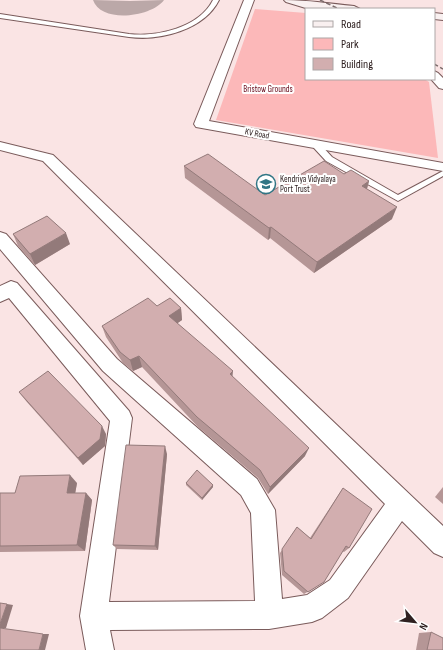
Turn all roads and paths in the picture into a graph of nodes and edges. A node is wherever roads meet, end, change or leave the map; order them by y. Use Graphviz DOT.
graph roads {
  1 [pos="216,0"];
  2 [pos="249,0"];
  3 [pos="290,0"];
  4 [pos="315,7"];
  5 [pos="334,8"];
  6 [pos="0,16"];
  7 [pos="435,76"];
  8 [pos="443,85"];
  9 [pos="0,146"];
  10 [pos="317,146"];
  11 [pos="443,167"];
  12 [pos="443,173"];
  13 [pos="0,238"];
  14 [pos="0,295"];
  15 [pos="401,502"];
  16 [pos="443,544"];
  17 [pos="269,615"];
  18 [pos="94,616"];
  19 [pos="100,650"];
  1 -- 6 [label="lane"];
  2 -- 10 [label="street, KV Road"];
  3 -- 4 [label="street"];
  4 -- 5 [label="street"];
  7 -- 8 [label="street"];
  9 -- 15 [label="street"];
  10 -- 11 [label="street, KV Road"];
  10 -- 12 [label="lane"];
  13 -- 17 [label="street"];
  14 -- 18 [label="street"];
  15 -- 16 [label="street"];
  15 -- 17 [label="street"];
  17 -- 18 [label="street"];
  18 -- 19 [label="street"];
}
